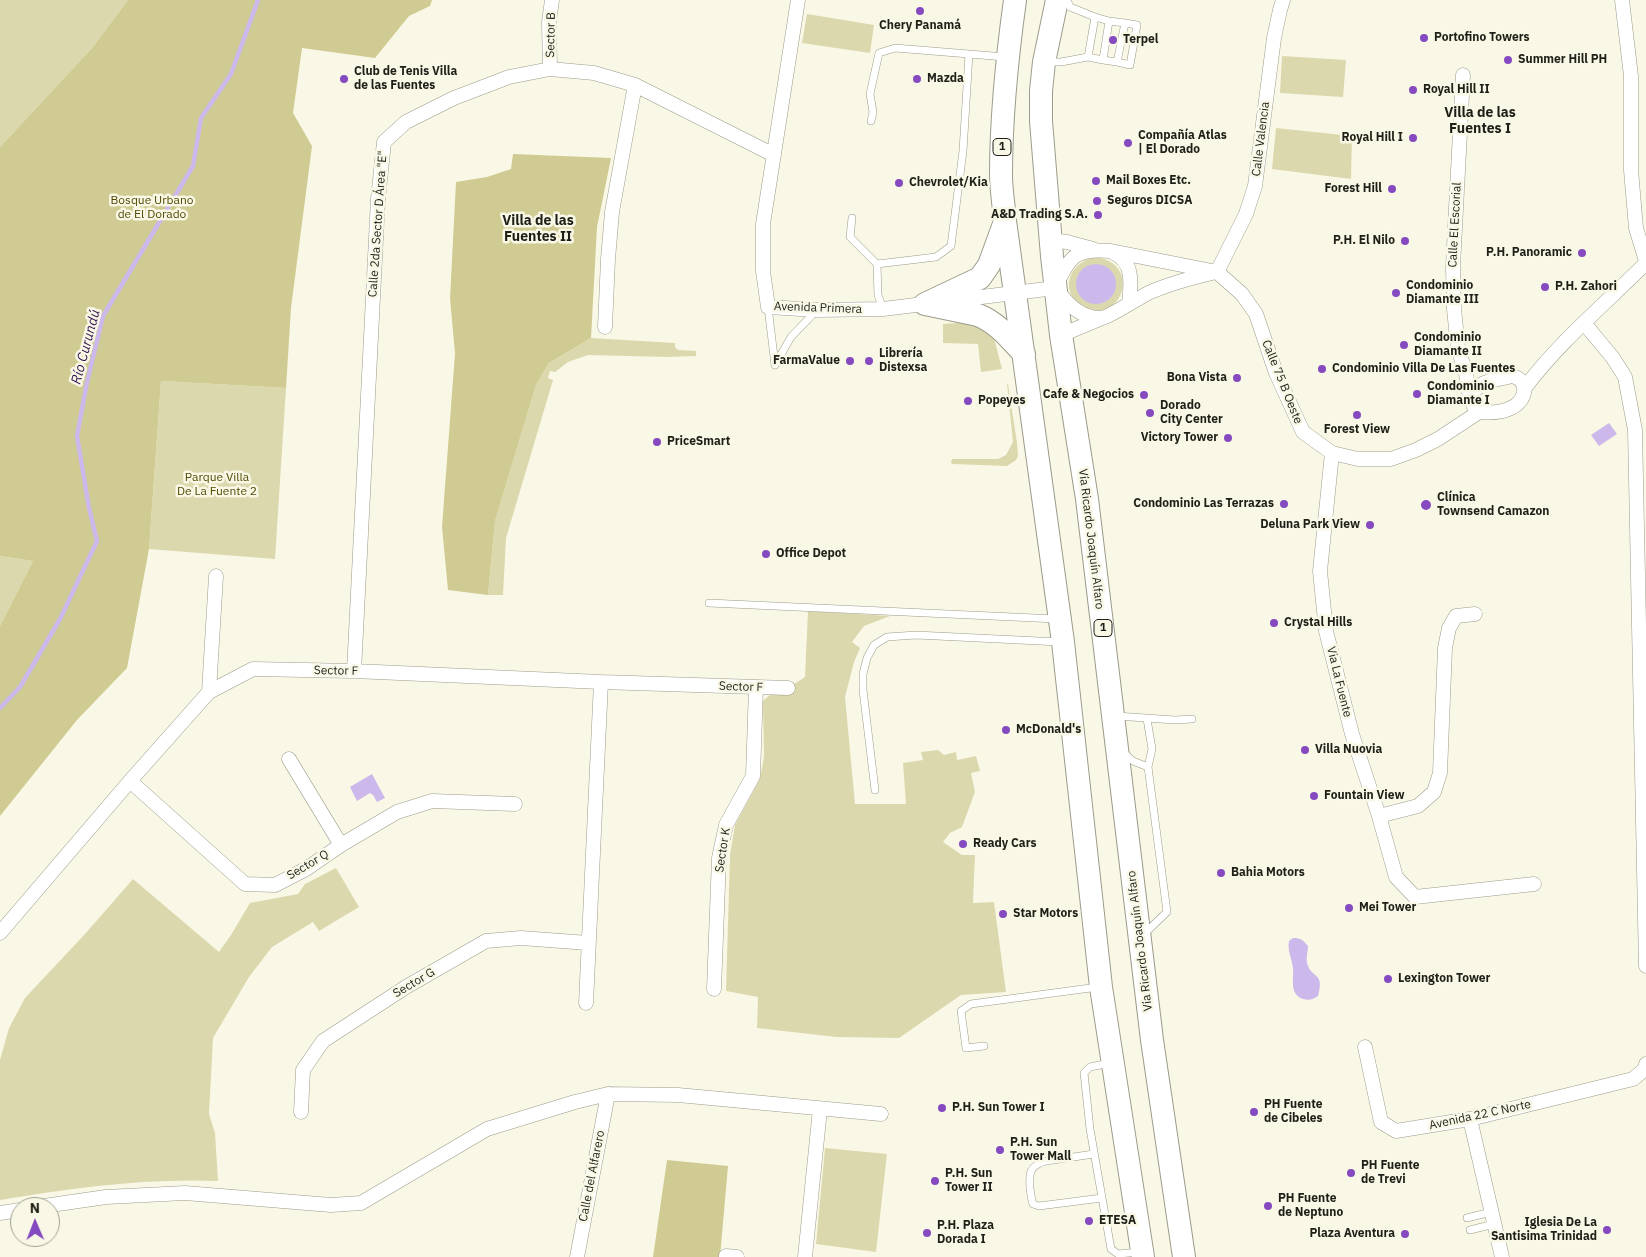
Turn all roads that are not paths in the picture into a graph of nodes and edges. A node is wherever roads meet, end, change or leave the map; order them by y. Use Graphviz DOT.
graph roads {
  1 [pos="552,0"];
  2 [pos="798,0"];
  3 [pos="1015,0"];
  4 [pos="1057,0"];
  5 [pos="1067,0"];
  6 [pos="1284,0"];
  7 [pos="1622,0"];
  8 [pos="1095,17"];
  9 [pos="1109,20"];
  10 [pos="1125,23"];
  11 [pos="969,54"];
  12 [pos="1007,57"];
  13 [pos="1088,57"];
  14 [pos="1103,60"];
  15 [pos="1044,62"];
  16 [pos="1117,62"];
  17 [pos="550,70"];
  18 [pos="1462,75"];
  19 [pos="635,85"];
  20 [pos="871,121"];
  21 [pos="774,155"];
  22 [pos="852,218"];
  23 [pos="1005,221"];
  24 [pos="1050,240"];
  25 [pos="1096,250"];
  26 [pos="1111,251"];
  27 [pos="1646,262"];
  28 [pos="877,264"];
  29 [pos="1217,272"];
  30 [pos="1055,288"];
  31 [pos="1015,294"];
  32 [pos="1129,303"];
  33 [pos="925,304"];
  34 [pos="768,307"];
  35 [pos="883,309"];
  36 [pos="817,310"];
  37 [pos="1104,318"];
  38 [pos="1584,323"];
  39 [pos="605,327"];
  40 [pos="1061,335"];
  41 [pos="1024,354"];
  42 [pos="1540,367"];
  43 [pos="1466,374"];
  44 [pos="1512,376"];
  45 [pos="1481,383"];
  46 [pos="1524,388"];
  47 [pos="1470,398"];
  48 [pos="1479,412"];
  49 [pos="1332,453"];
  50 [pos="216,576"];
  51 [pos="710,603"];
  52 [pos="1475,614"];
  53 [pos="1060,619"];
  54 [pos="1063,642"];
  55 [pos="354,671"];
  56 [pos="601,682"];
  57 [pos="756,688"];
  58 [pos="788,688"];
  59 [pos="209,692"];
  60 [pos="1113,716"];
  61 [pos="1147,719"];
  62 [pos="1192,719"];
  63 [pos="1117,747"];
  64 [pos="289,759"];
  65 [pos="1148,767"];
  66 [pos="130,781"];
  67 [pos="875,790"];
  68 [pos="515,804"];
  69 [pos="1379,816"];
  70 [pos="341,845"];
  71 [pos="1534,884"];
  72 [pos="0,933"];
  73 [pos="1140,937"];
  74 [pos="588,943"];
  75 [pos="1646,966"];
  76 [pos="1101,987"];
  77 [pos="714,989"];
  78 [pos="586,1003"];
  79 [pos="984,1046"];
  80 [pos="1364,1047"];
  81 [pos="1113,1063"];
  82 [pos="1646,1064"];
  83 [pos="608,1094"];
  84 [pos="820,1109"];
  85 [pos="301,1112"];
  86 [pos="881,1114"];
  87 [pos="1470,1119"];
  88 [pos="1094,1154"];
  89 [pos="1102,1198"];
  90 [pos="60,1203"];
  91 [pos="1467,1218"];
  92 [pos="1493,1218"];
  93 [pos="1470,1230"];
  94 [pos="1143,1254"];
  95 [pos="577,1257"];
  96 [pos="805,1257"];
  97 [pos="1184,1257"];
  98 [pos="1502,1257"];
  1 -- 17 [label="street, Sector B"];
  2 -- 21 [label="street, Avenida Primera"];
  3 -- 12 [label="main road, 1"];
  4 -- 15 [label="main road, Vía Ricardo Joaquín Alfaro / 1"];
  5 -- 8 [label="lane"];
  6 -- 29 [label="street, Calle Valencia"];
  7 -- 27 [label="street"];
  8 -- 9 [label="lane"];
  8 -- 13 [label="lane"];
  9 -- 10 [label="lane"];
  9 -- 14 [label="lane"];
  10 -- 16 [label="lane"];
  10 -- 16 [label="lane"];
  11 -- 12 [label="lane"];
  11 -- 20 [label="lane"];
  11 -- 28 [label="lane"];
  12 -- 23 [label="main road, 1"];
  13 -- 14 [label="lane"];
  13 -- 15 [label="lane"];
  14 -- 16 [label="lane"];
  15 -- 24 [label="main road, Vía Ricardo Joaquín Alfaro / 1"];
  17 -- 19 [label="street, Calle 2da Sector D Área \"E\""];
  17 -- 55 [label="street, Calle 2da Sector D Área \"E\""];
  18 -- 43 [label="street, Calle El Escorial"];
  19 -- 21 [label="street, Calle 2da Sector D Área \"E\""];
  19 -- 39 [label="street"];
  21 -- 34 [label="street, Avenida Primera"];
  22 -- 28 [label="lane"];
  23 -- 31 [label="main road, 1"];
  23 -- 33 [label="main road"];
  24 -- 25 [label="street"];
  24 -- 30 [label="main road, Vía Ricardo Joaquín Alfaro / 1"];
  25 -- 26 [label="street"];
  25 -- 30 [label="street"];
  26 -- 29 [label="street"];
  26 -- 32 [label="street"];
  27 -- 38 [label="street"];
  28 -- 35 [label="lane"];
  29 -- 32 [label="street"];
  29 -- 49 [label="street, Calle 75 B Oeste"];
  30 -- 31 [label="street, Avenida Primera"];
  30 -- 37 [label="street"];
  30 -- 40 [label="main road, Vía Ricardo Joaquín Alfaro / 1"];
  31 -- 33 [label="street, Avenida Primera"];
  31 -- 41 [label="main road, 1"];
  32 -- 37 [label="street"];
  33 -- 35 [label="street, Avenida Primera"];
  33 -- 41 [label="main road"];
  34 -- 36 [label="street, Avenida Primera"];
  34 -- 36 [label="lane"];
  35 -- 36 [label="street, Avenida Primera"];
  37 -- 40 [label="street"];
  38 -- 42 [label="street"];
  38 -- 75 [label="street"];
  40 -- 60 [label="main road, Vía Ricardo Joaquín Alfaro / 1"];
  41 -- 53 [label="main road, 1"];
  42 -- 44 [label="street"];
  42 -- 46 [label="street"];
  43 -- 45 [label="street"];
  43 -- 47 [label="street, Calle El Escorial"];
  44 -- 45 [label="street"];
  44 -- 46 [label="street"];
  45 -- 47 [label="street"];
  46 -- 48 [label="street"];
  47 -- 48 [label="street"];
  48 -- 49 [label="street, Calle 75 B Oeste"];
  49 -- 69 [label="street, Via La Fuente"];
  50 -- 59 [label="street"];
  51 -- 53 [label="lane"];
  52 -- 69 [label="street"];
  53 -- 54 [label="main road, 1"];
  54 -- 67 [label="lane"];
  54 -- 76 [label="main road, 1"];
  55 -- 56 [label="street, Sector F"];
  55 -- 59 [label="street, Sector F"];
  56 -- 57 [label="street, Sector F"];
  56 -- 74 [label="street"];
  57 -- 58 [label="street, Sector F"];
  57 -- 77 [label="street, Sector K"];
  59 -- 66 [label="street, Sector F"];
  60 -- 61 [label="lane"];
  60 -- 63 [label="main road, Vía Ricardo Joaquín Alfaro / 1"];
  61 -- 62 [label="lane"];
  61 -- 65 [label="lane"];
  63 -- 65 [label="lane"];
  63 -- 73 [label="main road, Vía Ricardo Joaquín Alfaro / 1"];
  64 -- 70 [label="street"];
  65 -- 73 [label="lane"];
  66 -- 70 [label="street, Sector Q"];
  66 -- 72 [label="street, Sector F"];
  68 -- 70 [label="street, Sector Q"];
  69 -- 71 [label="street, Via La Fuente"];
  73 -- 97 [label="main road, Vía Ricardo Joaquín Alfaro / 1"];
  74 -- 78 [label="street"];
  74 -- 85 [label="street, Sector G"];
  76 -- 79 [label="lane"];
  76 -- 81 [label="main road, 1"];
  80 -- 87 [label="street, Avenida 22 C Norte"];
  81 -- 88 [label="lane"];
  81 -- 94 [label="main road, 1"];
  82 -- 87 [label="street, Avenida 22 C Norte"];
  83 -- 84 [label="street"];
  83 -- 90 [label="street"];
  83 -- 95 [label="street, Calle del Alfarero"];
  84 -- 86 [label="street"];
  84 -- 96 [label="street"];
  87 -- 92 [label="street"];
  88 -- 89 [label="lane"];
  88 -- 89 [label="lane"];
  89 -- 94 [label="lane"];
  91 -- 92 [label="lane"];
  92 -- 93 [label="lane"];
  92 -- 98 [label="street"];
}
